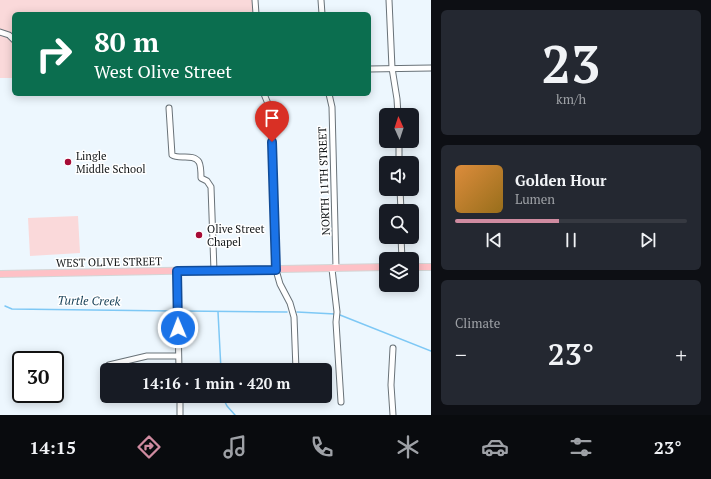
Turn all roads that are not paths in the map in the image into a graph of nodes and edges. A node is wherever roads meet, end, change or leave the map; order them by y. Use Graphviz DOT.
graph roads {
  1 [pos="255,0"];
  2 [pos="321,0"];
  3 [pos="389,0"];
  4 [pos="256,12"];
  5 [pos="322,12"];
  6 [pos="0,32"];
  7 [pos="12,38"];
  8 [pos="371,68"];
  9 [pos="392,68"];
  10 [pos="431,68"];
  11 [pos="265,96"];
  12 [pos="329,96"];
  13 [pos="169,108"];
  14 [pos="398,108"];
  15 [pos="379,267"];
  16 [pos="419,267"];
  17 [pos="431,267"];
  18 [pos="334,269"];
  19 [pos="276,270"];
  20 [pos="177,271"];
  21 [pos="214,271"];
  22 [pos="0,274"];
  23 [pos="393,348"];
  24 [pos="178,356"];
  25 [pos="114,363"];
  26 [pos="178,363"];
  27 [pos="296,363"];
  28 [pos="341,402"];
  29 [pos="180,403"];
  30 [pos="180,415"];
  31 [pos="393,415"];
  1 -- 4 [label="street"];
  2 -- 5 [label="street"];
  3 -- 9 [label="street"];
  6 -- 7 [label="street"];
  8 -- 9 [label="street"];
  9 -- 10 [label="street"];
  9 -- 14 [label="street"];
  11 -- 19 [label="street"];
  12 -- 18 [label="street, NORTH 11TH STREET"];
  13 -- 21 [label="street"];
  15 -- 18 [label="main road, WEST OLIVE STREET"];
  16 -- 17 [label="main road"];
  18 -- 19 [label="main road, WEST OLIVE STREET"];
  18 -- 28 [label="street, NORTH 11TH STREET"];
  19 -- 21 [label="main road, WEST OLIVE STREET"];
  19 -- 27 [label="street"];
  20 -- 21 [label="main road, WEST OLIVE STREET"];
  20 -- 22 [label="main road, WEST OLIVE STREET"];
  20 -- 24 [label="street"];
  23 -- 31 [label="street"];
  24 -- 25 [label="street"];
  24 -- 26 [label="street"];
  29 -- 30 [label="street"];
}
